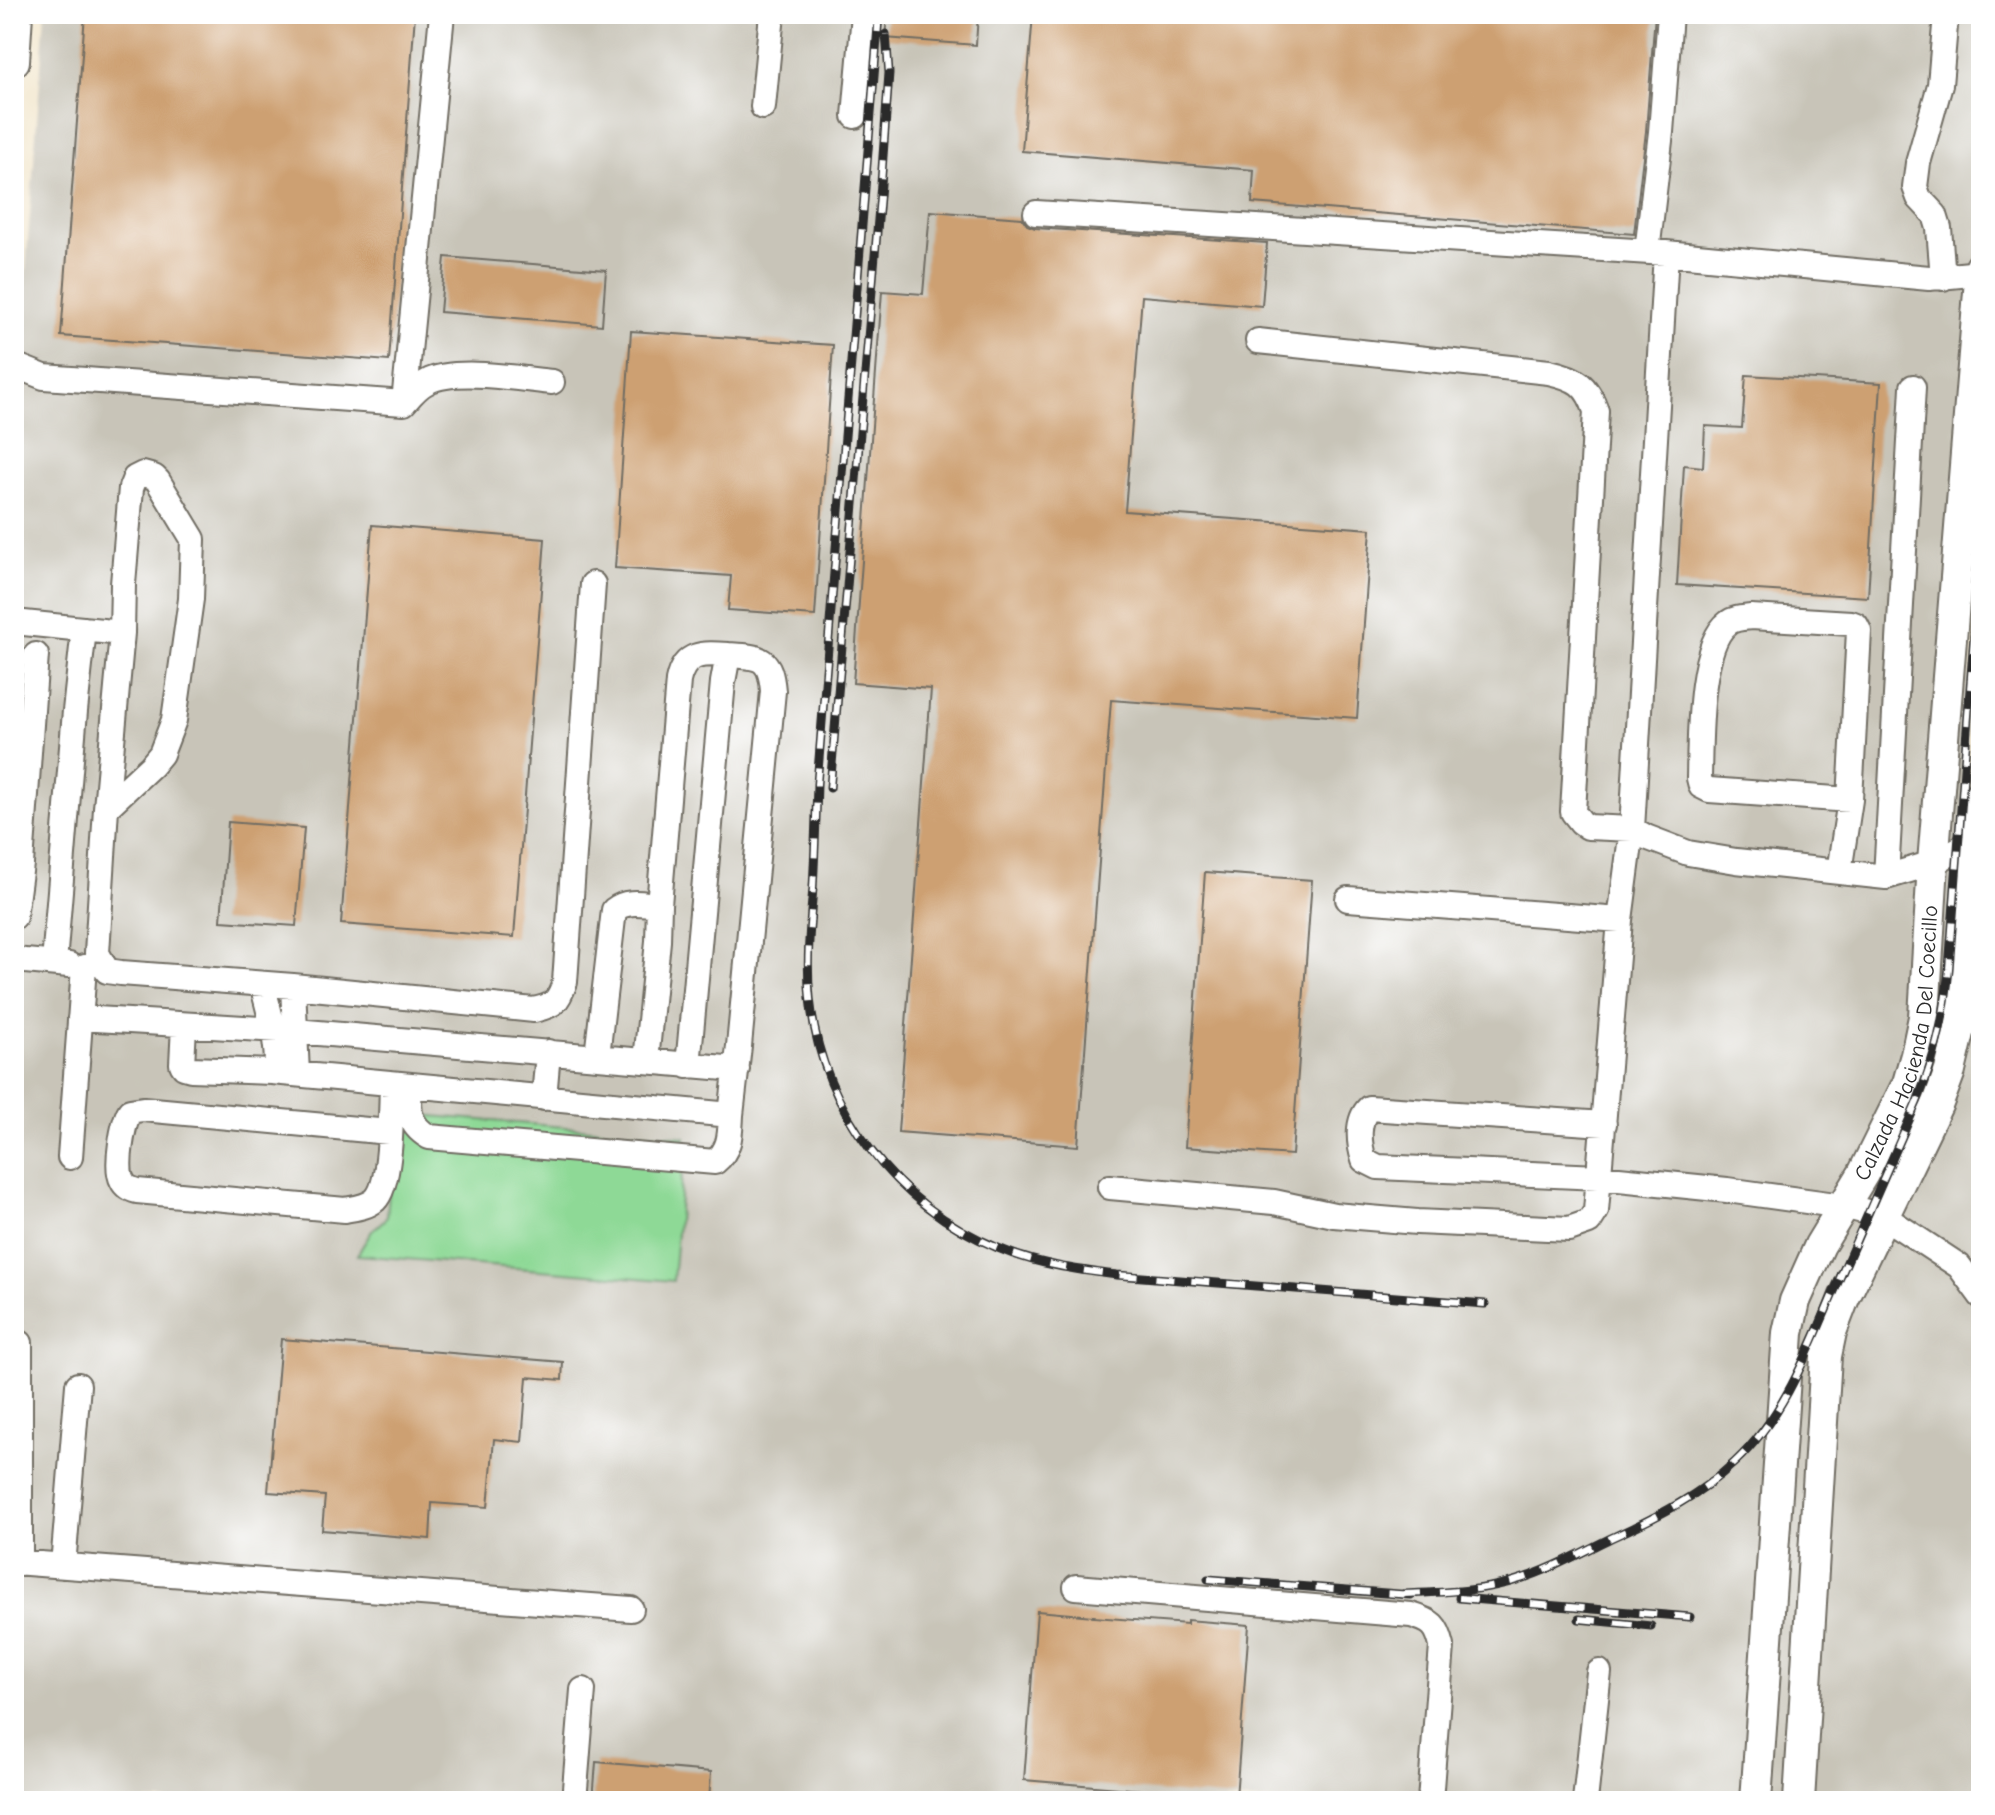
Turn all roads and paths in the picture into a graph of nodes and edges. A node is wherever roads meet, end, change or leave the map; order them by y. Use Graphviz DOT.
graph roads {
  1 [pos="17,14"];
  2 [pos="442,14"];
  3 [pos="772,14"];
  4 [pos="864,14"];
  5 [pos="1670,14"];
  6 [pos="1946,14"];
  7 [pos="14,61"];
  8 [pos="763,107"];
  9 [pos="855,116"];
  10 [pos="1036,213"];
  11 [pos="1657,252"];
  12 [pos="1981,267"];
  13 [pos="1981,273"];
  14 [pos="1943,278"];
  15 [pos="1258,341"];
  16 [pos="14,365"];
  17 [pos="552,382"];
  18 [pos="1913,387"];
  19 [pos="404,403"];
  20 [pos="593,584"];
  21 [pos="14,622"];
  22 [pos="84,629"];
  23 [pos="122,633"];
  24 [pos="36,655"];
  25 [pos="728,655"];
  26 [pos="1981,794"];
  27 [pos="1850,800"];
  28 [pos="106,808"];
  29 [pos="1632,829"];
  30 [pos="1979,839"];
  31 [pos="1933,863"];
  32 [pos="1839,872"];
  33 [pos="1886,877"];
  34 [pos="1348,899"];
  35 [pos="659,905"];
  36 [pos="14,917"];
  37 [pos="1620,920"];
  38 [pos="14,960"];
  39 [pos="54,963"];
  40 [pos="95,969"];
  41 [pos="262,984"];
  42 [pos="293,986"];
  43 [pos="80,1018"];
  44 [pos="184,1026"];
  45 [pos="285,1030"];
  46 [pos="548,1052"];
  47 [pos="597,1056"];
  48 [pos="646,1061"];
  49 [pos="688,1066"];
  50 [pos="737,1069"];
  51 [pos="287,1073"];
  52 [pos="401,1084"];
  53 [pos="544,1098"];
  54 [pos="731,1115"];
  55 [pos="1604,1124"];
  56 [pos="389,1132"];
  57 [pos="70,1157"];
  58 [pos="1599,1177"];
  59 [pos="1110,1187"];
  60 [pos="1843,1206"];
  61 [pos="1883,1216"];
  62 [pos="1981,1296"];
  63 [pos="20,1343"];
  64 [pos="78,1385"];
  65 [pos="17,1562"];
  66 [pos="63,1566"];
  67 [pos="1076,1587"];
  68 [pos="631,1609"];
  69 [pos="1599,1672"];
  70 [pos="583,1690"];
  71 [pos="1758,1789"];
  72 [pos="1799,1790"];
  73 [pos="574,1801"];
  74 [pos="1430,1801"];
  75 [pos="1585,1801"];
  1 -- 7 [label="main road"];
  2 -- 19 [label="street"];
  3 -- 8 [label="street"];
  4 -- 9 [label="street"];
  5 -- 11 [label="street"];
  6 -- 14 [label="street"];
  10 -- 11 [label="street"];
  11 -- 14 [label="street"];
  11 -- 29 [label="street"];
  12 -- 13 [label="main road, Calzada Hacienda Del Coecillo"];
  13 -- 14 [label="street"];
  13 -- 31 [label="main road, Calzada Hacienda Del Coecillo"];
  15 -- 29 [label="street"];
  16 -- 19 [label="street"];
  17 -- 19 [label="street"];
  18 -- 33 [label="street"];
  20 -- 42 [label="street"];
  21 -- 22 [label="street"];
  22 -- 23 [label="street"];
  22 -- 39 [label="street"];
  23 -- 28 [label="street"];
  23 -- 28 [label="street"];
  24 -- 36 [label="street"];
  25 -- 35 [label="street"];
  25 -- 49 [label="street"];
  25 -- 50 [label="street"];
  26 -- 30 [label="main road, Calzada Hacienda Del Coecillo"];
  27 -- 27 [label="street"];
  27 -- 32 [label="street"];
  28 -- 40 [label="street"];
  29 -- 32 [label="street"];
  29 -- 37 [label="street"];
  30 -- 31 [label="street"];
  30 -- 61 [label="main road, Calzada Hacienda Del Coecillo"];
  31 -- 33 [label="street"];
  31 -- 60 [label="main road, Calzada Hacienda Del Coecillo"];
  32 -- 33 [label="street"];
  34 -- 37 [label="street"];
  35 -- 47 [label="street"];
  35 -- 48 [label="street"];
  37 -- 55 [label="street"];
  38 -- 39 [label="street"];
  39 -- 40 [label="street"];
  40 -- 41 [label="street"];
  40 -- 43 [label="street"];
  41 -- 42 [label="street"];
  41 -- 45 [label="street"];
  42 -- 45 [label="street"];
  43 -- 44 [label="street"];
  43 -- 57 [label="street"];
  44 -- 45 [label="street"];
  44 -- 51 [label="street"];
  45 -- 46 [label="street"];
  45 -- 51 [label="street"];
  46 -- 47 [label="street"];
  46 -- 53 [label="street"];
  47 -- 48 [label="street"];
  48 -- 49 [label="street"];
  49 -- 50 [label="street"];
  50 -- 54 [label="street"];
  51 -- 52 [label="street"];
  52 -- 53 [label="street"];
  52 -- 54 [label="street"];
  52 -- 56 [label="street"];
  53 -- 54 [label="street"];
  55 -- 58 [label="street"];
  55 -- 58 [label="street"];
  56 -- 56 [label="street"];
  58 -- 59 [label="street"];
  58 -- 60 [label="street"];
  60 -- 61 [label="street"];
  60 -- 71 [label="main road, Calzada Hacienda Del Coecillo"];
  61 -- 62 [label="street"];
  61 -- 72 [label="main road, Calzada Hacienda Del Coecillo"];
  63 -- 65 [label="street"];
  64 -- 66 [label="street"];
  65 -- 66 [label="street"];
  66 -- 68 [label="street"];
  67 -- 74 [label="street"];
  69 -- 75 [label="street"];
  70 -- 73 [label="street"];
  71 -- 72 [label="main road"];
}
